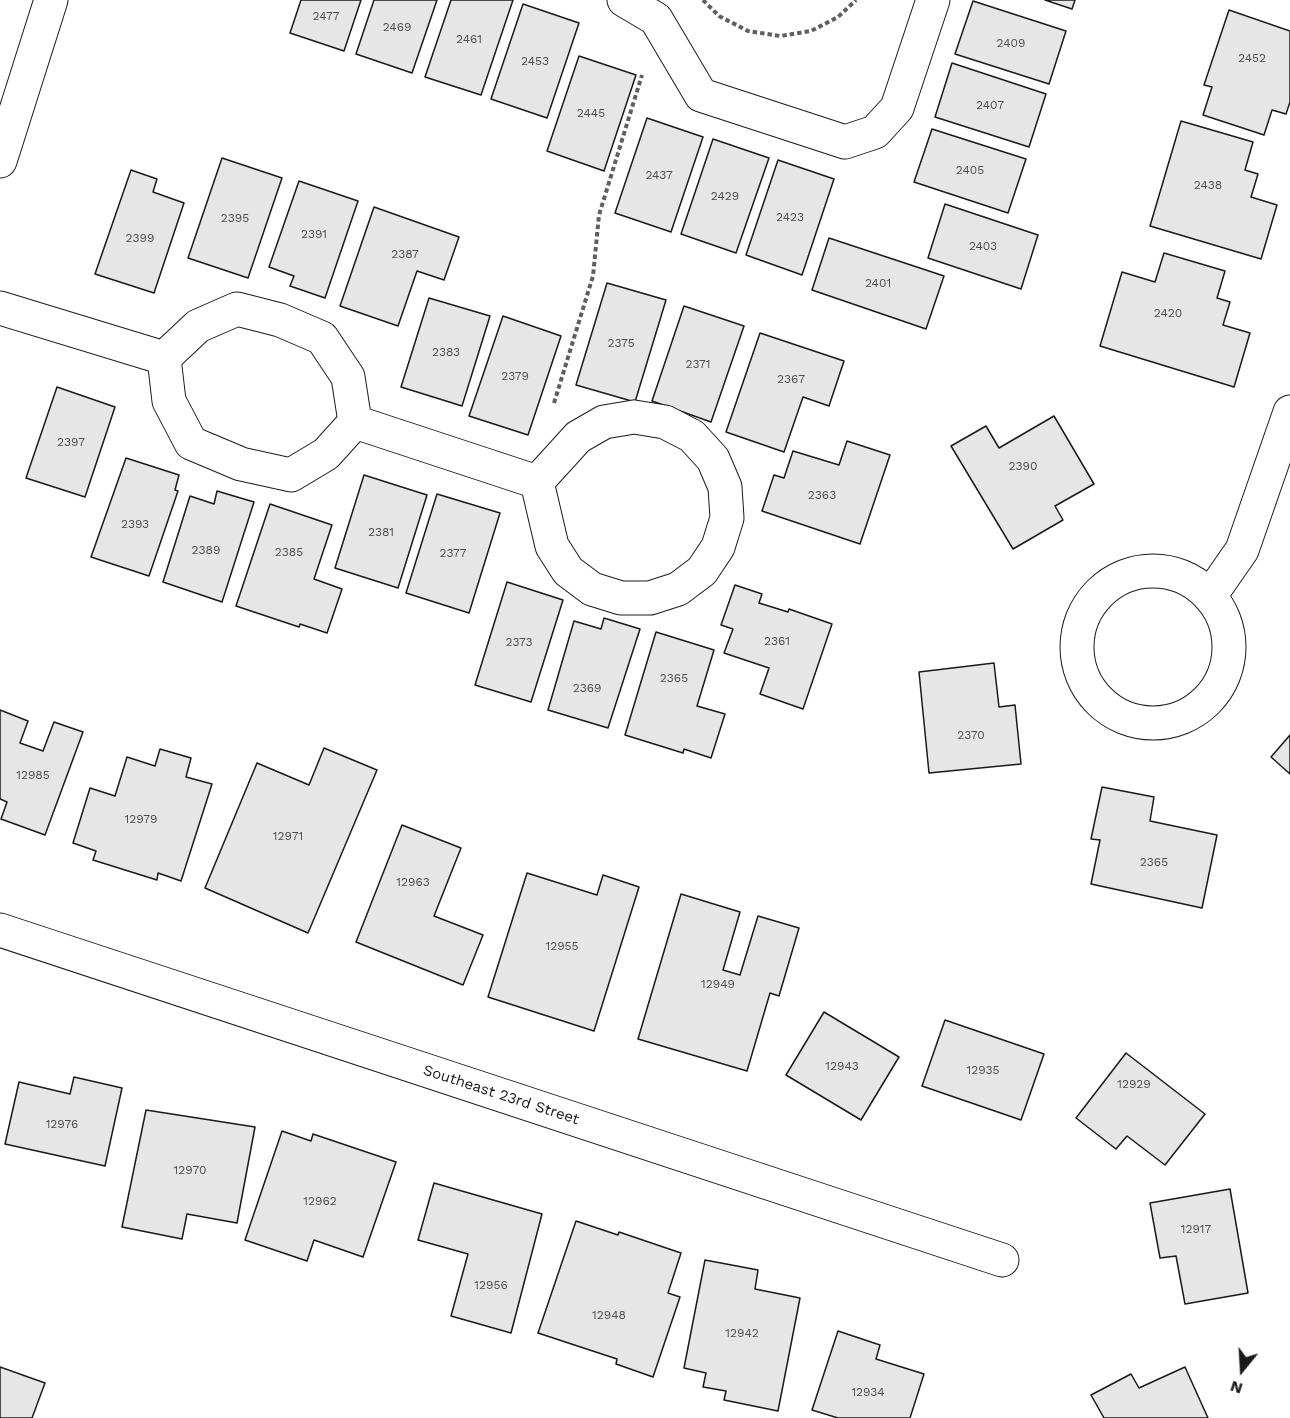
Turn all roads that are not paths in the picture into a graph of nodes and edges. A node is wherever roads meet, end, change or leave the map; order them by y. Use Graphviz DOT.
graph roads {
  1 [pos="51,0"];
  2 [pos="624,0"];
  3 [pos="933,0"];
  4 [pos="0,161"];
  5 [pos="0,308"];
  6 [pos="164,358"];
  7 [pos="1290,412"];
  8 [pos="355,422"];
  9 [pos="537,482"];
  10 [pos="1210,597"];
  11 [pos="0,930"];
  12 [pos="1002,1260"];
  1 -- 4 [label="street"];
  2 -- 3 [label="street"];
  5 -- 6 [label="street"];
  6 -- 8 [label="street"];
  6 -- 8 [label="street"];
  7 -- 10 [label="street"];
  8 -- 9 [label="street"];
  9 -- 9 [label="street"];
  10 -- 10 [label="street"];
  11 -- 12 [label="street, Southeast 23rd Street"];
}
